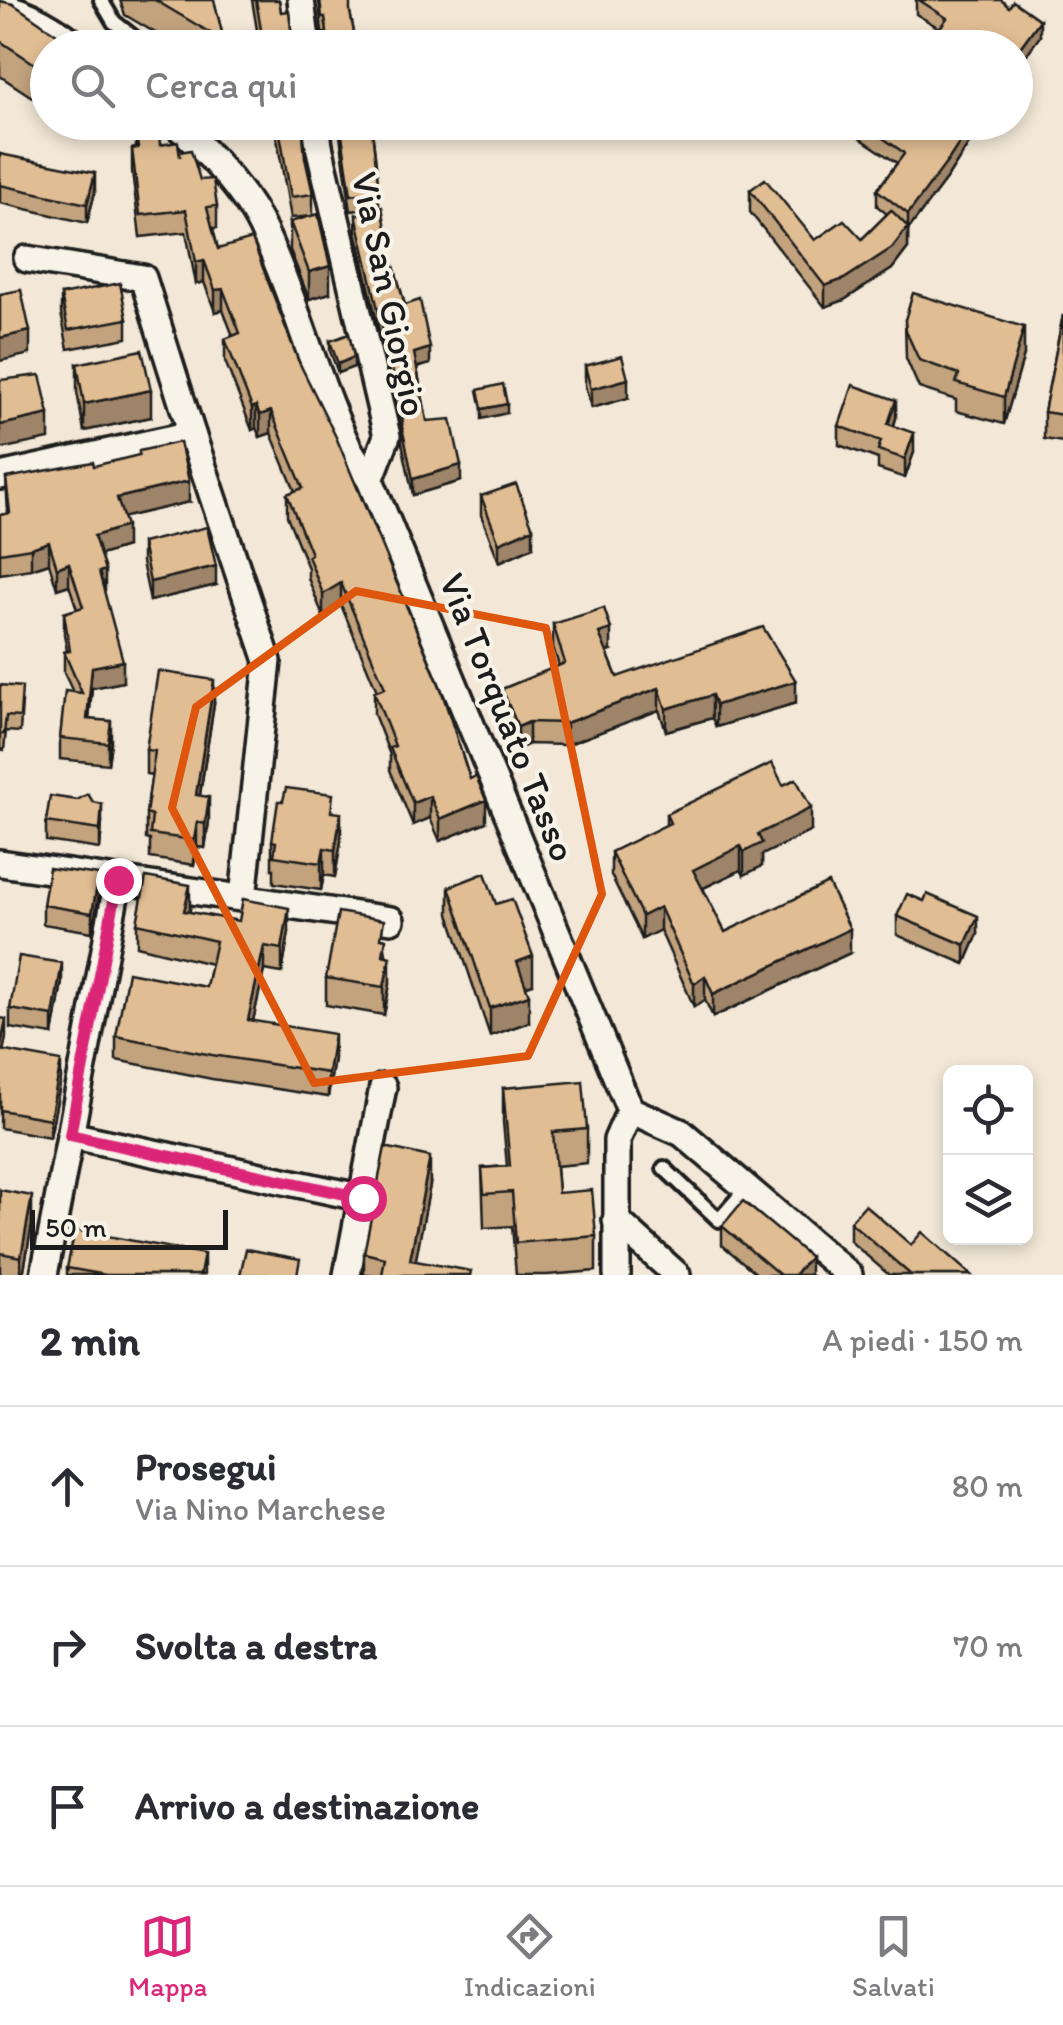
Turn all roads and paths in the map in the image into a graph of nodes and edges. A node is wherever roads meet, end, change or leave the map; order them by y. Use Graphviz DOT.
graph roads {
  1 [pos="101,0"];
  2 [pos="300,0"];
  3 [pos="18,7"];
  4 [pos="55,30"];
  5 [pos="124,30"];
  6 [pos="304,30"];
  7 [pos="194,140"];
  8 [pos="318,140"];
  9 [pos="27,259"];
  10 [pos="192,434"];
  11 [pos="0,476"];
  12 [pos="370,480"];
  13 [pos="0,863"];
  14 [pos="118,880"];
  15 [pos="243,898"];
  16 [pos="391,920"];
  17 [pos="383,1087"];
  18 [pos="630,1110"];
  19 [pos="70,1135"];
  20 [pos="664,1168"];
  21 [pos="747,1188"];
  22 [pos="363,1198"];
  23 [pos="616,1220"];
  24 [pos="44,1275"];
  25 [pos="347,1275"];
  26 [pos="617,1275"];
  27 [pos="677,1275"];
  28 [pos="850,1275"];
  1 -- 5 [label="lane"];
  2 -- 6 [label="street"];
  3 -- 4 [label="street"];
  7 -- 12 [label="street, Via Torquato Tasso"];
  8 -- 12 [label="street, Via San Giorgio"];
  9 -- 10 [label="street"];
  10 -- 11 [label="street"];
  10 -- 15 [label="street"];
  12 -- 18 [label="street, Via Torquato Tasso"];
  13 -- 14 [label="street"];
  14 -- 15 [label="street"];
  14 -- 19 [label="street"];
  15 -- 16 [label="street"];
  17 -- 22 [label="street"];
  18 -- 21 [label="street"];
  18 -- 23 [label="street"];
  19 -- 22 [label="street"];
  19 -- 24 [label="street"];
  20 -- 21 [label="lane"];
  21 -- 28 [label="street"];
  22 -- 25 [label="street"];
  23 -- 26 [label="street"];
  23 -- 27 [label="street"];
}
